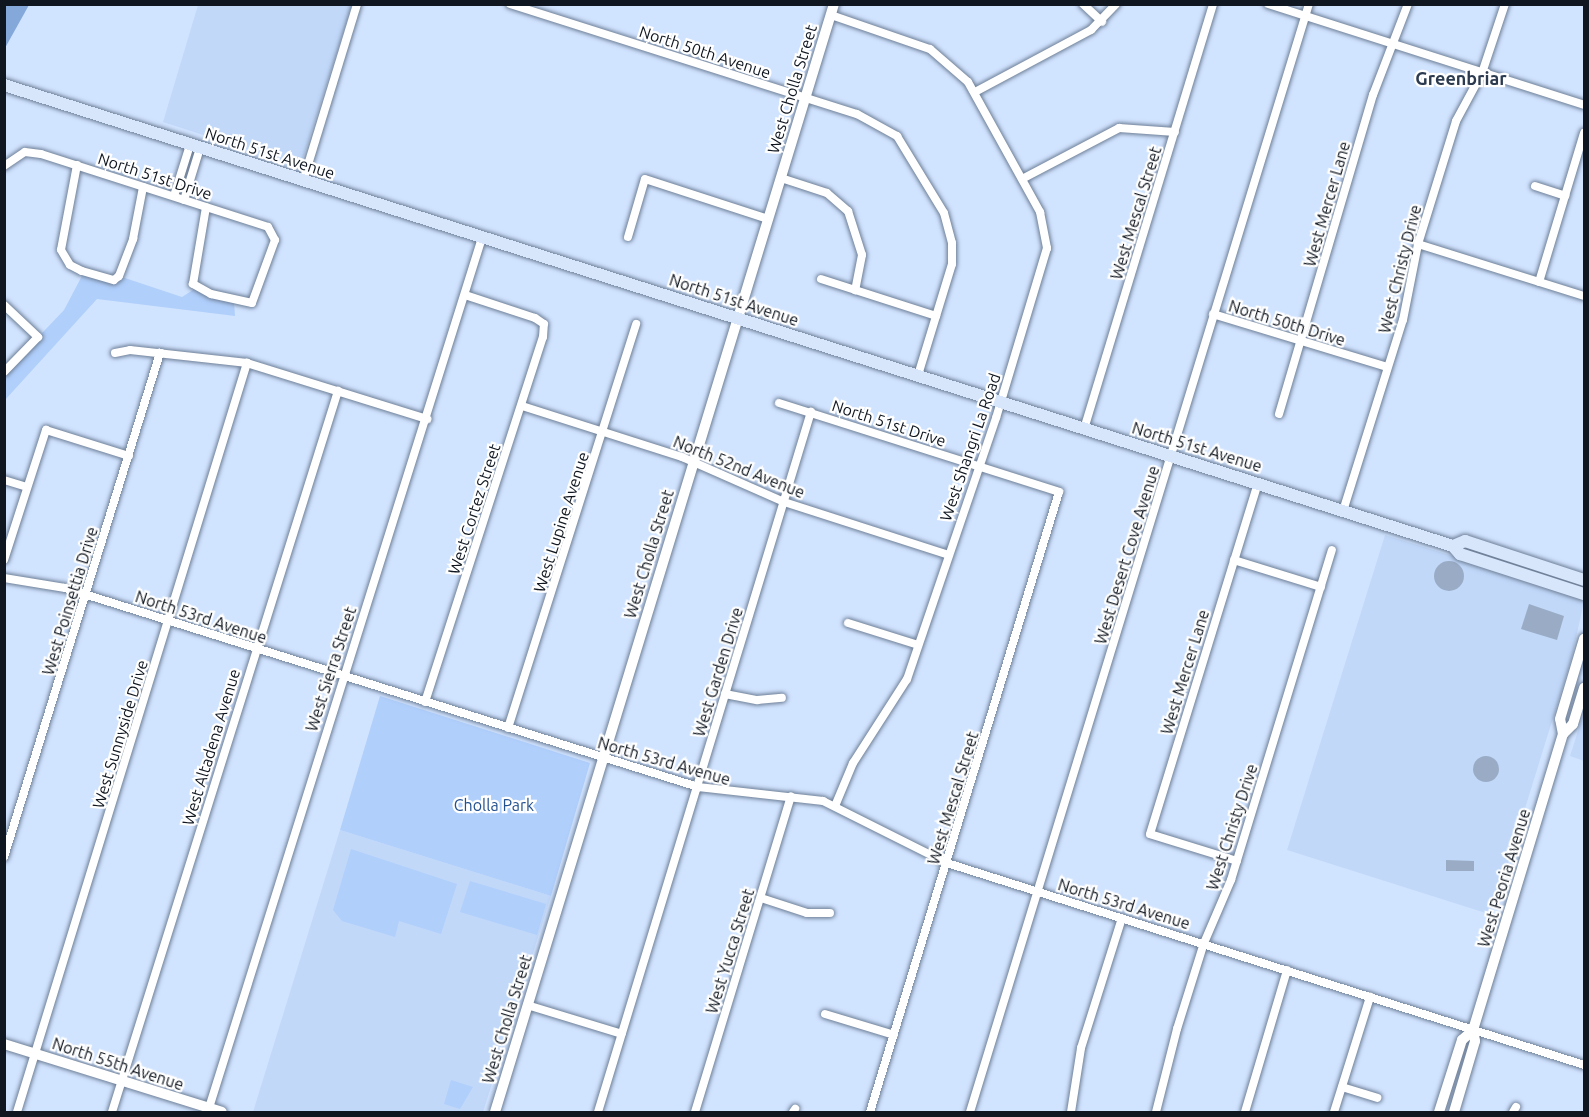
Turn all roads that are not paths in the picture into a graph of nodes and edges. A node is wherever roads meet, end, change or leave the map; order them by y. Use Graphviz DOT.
graph roads {
  1 [pos="357,4"];
  2 [pos="510,4"];
  3 [pos="1083,4"];
  4 [pos="1116,4"];
  5 [pos="1213,4"];
  6 [pos="1268,4"];
  7 [pos="1309,4"];
  8 [pos="1408,4"];
  9 [pos="1504,4"];
  10 [pos="832,10"];
  11 [pos="1305,17"];
  12 [pos="1102,22"];
  13 [pos="1395,45"];
  14 [pos="1482,73"];
  15 [pos="4,86"];
  16 [pos="975,92"];
  17 [pos="805,98"];
  18 [pos="1584,105"];
  19 [pos="1175,132"];
  20 [pos="1584,133"];
  21 [pos="195,146"];
  22 [pos="77,165"];
  23 [pos="4,166"];
  24 [pos="781,178"];
  25 [pos="1022,179"];
  26 [pos="303,181"];
  27 [pos="1534,186"];
  28 [pos="143,187"];
  29 [pos="174,196"];
  30 [pos="1565,196"];
  31 [pos="184,200"];
  32 [pos="206,207"];
  33 [pos="768,219"];
  34 [pos="628,237"];
  35 [pos="482,238"];
  36 [pos="1418,244"];
  37 [pos="821,279"];
  38 [pos="1539,282"];
  39 [pos="855,290"];
  40 [pos="465,295"];
  41 [pos="1584,296"];
  42 [pos="4,305"];
  43 [pos="1213,314"];
  44 [pos="936,316"];
  45 [pos="737,318"];
  46 [pos="636,324"];
  47 [pos="1302,341"];
  48 [pos="160,352"];
  49 [pos="115,353"];
  50 [pos="247,363"];
  51 [pos="1387,367"];
  52 [pos="4,372"];
  53 [pos="918,375"];
  54 [pos="338,391"];
  55 [pos="1001,402"];
  56 [pos="779,403"];
  57 [pos="522,406"];
  58 [pos="811,412"];
  59 [pos="1279,414"];
  60 [pos="427,419"];
  61 [pos="1084,429"];
  62 [pos="605,432"];
  63 [pos="129,456"];
  64 [pos="1171,456"];
  65 [pos="694,461"];
  66 [pos="980,466"];
  67 [pos="4,480"];
  68 [pos="1258,483"];
  69 [pos="27,487"];
  70 [pos="1059,492"];
  71 [pos="784,502"];
  72 [pos="1343,511"];
  73 [pos="1453,546"];
  74 [pos="1332,550"];
  75 [pos="946,554"];
  76 [pos="4,560"];
  77 [pos="1234,560"];
  78 [pos="4,578"];
  79 [pos="1584,580"];
  80 [pos="1321,587"];
  81 [pos="1584,594"];
  82 [pos="86,595"];
  83 [pos="169,621"];
  84 [pos="848,623"];
  85 [pos="1584,639"];
  86 [pos="918,645"];
  87 [pos="256,648"];
  88 [pos="343,676"];
  89 [pos="1584,688"];
  90 [pos="725,694"];
  91 [pos="782,698"];
  92 [pos="425,702"];
  93 [pos="508,728"];
  94 [pos="1563,734"];
  95 [pos="603,757"];
  96 [pos="698,787"];
  97 [pos="791,796"];
  98 [pos="835,806"];
  99 [pos="4,857"];
  100 [pos="1237,861"];
  101 [pos="946,863"];
  102 [pos="1038,891"];
  103 [pos="761,898"];
  104 [pos="830,913"];
  105 [pos="1122,918"];
  106 [pos="1204,943"];
  107 [pos="1287,970"];
  108 [pos="1370,997"];
  109 [pos="527,1005"];
  110 [pos="825,1014"];
  111 [pos="1473,1030"];
  112 [pos="622,1034"];
  113 [pos="894,1035"];
  114 [pos="4,1044"];
  115 [pos="35,1053"];
  116 [pos="1584,1065"];
  117 [pos="122,1081"];
  118 [pos="1342,1088"];
  119 [pos="1377,1098"];
  120 [pos="209,1111"];
  121 [pos="17,1113"];
  122 [pos="112,1113"];
  123 [pos="222,1113"];
  124 [pos="495,1113"];
  125 [pos="598,1113"];
  126 [pos="695,1113"];
  127 [pos="870,1113"];
  128 [pos="970,1113"];
  129 [pos="1071,1113"];
  130 [pos="1156,1113"];
  131 [pos="1245,1113"];
  132 [pos="1334,1113"];
  133 [pos="1439,1113"];
  134 [pos="1454,1113"];
  1 -- 26 [label="street"];
  2 -- 17 [label="street, North 50th Avenue"];
  3 -- 12 [label="street"];
  4 -- 12 [label="street"];
  5 -- 19 [label="street, West Mescal Street"];
  6 -- 11 [label="street"];
  7 -- 11 [label="street, West Desert Cove Avenue"];
  8 -- 13 [label="street, West Mercer Lane"];
  9 -- 14 [label="street, West Christy Drive"];
  10 -- 16 [label="street, West Shangri La Road"];
  10 -- 17 [label="street, West Cholla Street"];
  11 -- 13 [label="street"];
  11 -- 43 [label="street, West Desert Cove Avenue"];
  12 -- 16 [label="street"];
  13 -- 14 [label="street"];
  13 -- 47 [label="street, West Mercer Lane"];
  14 -- 18 [label="street"];
  14 -- 36 [label="street, West Christy Drive"];
  15 -- 21 [label="main road, North 51st Avenue"];
  16 -- 25 [label="street, West Shangri La Road"];
  17 -- 24 [label="street, West Cholla Street"];
  17 -- 44 [label="street, North 50th Avenue"];
  19 -- 25 [label="street"];
  19 -- 61 [label="street, West Mescal Street"];
  20 -- 30 [label="street"];
  21 -- 26 [label="main road, North 51st Avenue"];
  21 -- 29 [label="street"];
  21 -- 31 [label="street"];
  22 -- 23 [label="street, North 51st Drive"];
  22 -- 28 [label="street, North 51st Drive"];
  22 -- 28 [label="street"];
  24 -- 33 [label="street, West Cholla Street"];
  24 -- 39 [label="street"];
  25 -- 55 [label="street, West Shangri La Road"];
  26 -- 35 [label="main road, North 51st Avenue"];
  27 -- 30 [label="street"];
  28 -- 29 [label="street, North 51st Drive"];
  29 -- 31 [label="street, North 51st Drive"];
  30 -- 38 [label="street"];
  31 -- 32 [label="street, North 51st Drive"];
  32 -- 32 [label="street, North 51st Drive"];
  33 -- 34 [label="street"];
  33 -- 45 [label="street, West Cholla Street"];
  35 -- 40 [label="street, West Sierra Street"];
  35 -- 45 [label="main road, North 51st Avenue"];
  36 -- 38 [label="street"];
  36 -- 51 [label="street, West Christy Drive"];
  37 -- 39 [label="street"];
  38 -- 41 [label="street"];
  39 -- 44 [label="street"];
  40 -- 57 [label="street, West Cortez Street"];
  40 -- 60 [label="street, West Sierra Street"];
  42 -- 52 [label="street"];
  43 -- 47 [label="street, North 50th Drive"];
  43 -- 64 [label="street, West Desert Cove Avenue"];
  44 -- 53 [label="street"];
  45 -- 53 [label="main road, North 51st Avenue"];
  45 -- 65 [label="street, West Cholla Street"];
  46 -- 62 [label="street, West Lupine Avenue"];
  47 -- 51 [label="street, North 50th Drive"];
  47 -- 59 [label="street, West Mercer Lane"];
  48 -- 49 [label="street"];
  48 -- 50 [label="street"];
  48 -- 63 [label="street, West Poinsettia Drive"];
  50 -- 54 [label="street"];
  50 -- 83 [label="street, West Sunnyside Drive"];
  51 -- 72 [label="street, West Christy Drive"];
  53 -- 55 [label="main road, North 51st Avenue"];
  54 -- 60 [label="street"];
  54 -- 87 [label="street, West Altadena Avenue"];
  55 -- 61 [label="main road, North 51st Avenue"];
  55 -- 66 [label="street, West Shangri La Road"];
  56 -- 58 [label="street, North 51st Drive"];
  57 -- 62 [label="street, North 52nd Avenue"];
  57 -- 92 [label="street, West Cortez Street"];
  58 -- 66 [label="street, North 51st Drive"];
  58 -- 71 [label="street, West Garden Drive"];
  60 -- 88 [label="street, West Sierra Street"];
  61 -- 64 [label="main road, North 51st Avenue"];
  62 -- 65 [label="street, North 52nd Avenue"];
  62 -- 93 [label="street, West Lupine Avenue"];
  63 -- 69 [label="street"];
  63 -- 82 [label="street, West Poinsettia Drive"];
  64 -- 68 [label="main road, North 51st Avenue"];
  64 -- 102 [label="street, West Desert Cove Avenue"];
  65 -- 71 [label="street, North 52nd Avenue"];
  65 -- 95 [label="street, West Cholla Street"];
  66 -- 70 [label="street, North 51st Drive"];
  66 -- 75 [label="street, West Shangri La Road"];
  67 -- 69 [label="street"];
  68 -- 72 [label="main road, North 51st Avenue"];
  68 -- 77 [label="street, West Mercer Lane"];
  69 -- 76 [label="street"];
  70 -- 101 [label="street, West Mescal Street"];
  71 -- 75 [label="street, North 52nd Avenue"];
  71 -- 90 [label="street, West Garden Drive"];
  72 -- 73 [label="main road, North 51st Avenue"];
  73 -- 79 [label="main road, North 51st Avenue"];
  73 -- 81 [label="main road, North 51st Avenue"];
  74 -- 80 [label="street, West Christy Drive"];
  75 -- 86 [label="street, West Shangri La Road"];
  77 -- 80 [label="street"];
  77 -- 100 [label="street, West Mercer Lane"];
  78 -- 82 [label="street, North 53rd Avenue"];
  80 -- 100 [label="street, West Christy Drive"];
  82 -- 83 [label="street, North 53rd Avenue"];
  82 -- 99 [label="street, West Poinsettia Drive"];
  83 -- 87 [label="street, North 53rd Avenue"];
  83 -- 115 [label="street, West Sunnyside Drive"];
  84 -- 86 [label="street"];
  85 -- 94 [label="street, West Peoria Avenue"];
  86 -- 98 [label="street, West Shangri La Road"];
  87 -- 88 [label="street, North 53rd Avenue"];
  87 -- 117 [label="street, West Altadena Avenue"];
  88 -- 92 [label="street, North 53rd Avenue"];
  88 -- 120 [label="street, West Sierra Street"];
  89 -- 94 [label="street, West Peoria Avenue"];
  90 -- 91 [label="street"];
  90 -- 96 [label="street, West Garden Drive"];
  92 -- 93 [label="street, North 53rd Avenue"];
  93 -- 95 [label="street, North 53rd Avenue"];
  94 -- 111 [label="street, West Peoria Avenue"];
  95 -- 96 [label="street, North 53rd Avenue"];
  95 -- 109 [label="street, West Cholla Street"];
  96 -- 97 [label="street, North 53rd Avenue"];
  96 -- 112 [label="street, West Garden Drive"];
  97 -- 98 [label="street, North 53rd Avenue"];
  97 -- 103 [label="street, West Yucca Street"];
  98 -- 101 [label="street, North 53rd Avenue"];
  100 -- 106 [label="street, West Christy Drive"];
  101 -- 102 [label="street, North 53rd Avenue"];
  101 -- 113 [label="street, West Mescal Street"];
  102 -- 105 [label="street, North 53rd Avenue"];
  102 -- 128 [label="street, West Desert Cove Avenue"];
  103 -- 104 [label="street"];
  103 -- 126 [label="street, West Yucca Street"];
  105 -- 106 [label="street, North 53rd Avenue"];
  105 -- 129 [label="street"];
  106 -- 107 [label="street, North 53rd Avenue"];
  106 -- 130 [label="street, West Christy Drive"];
  107 -- 108 [label="street, North 53rd Avenue"];
  107 -- 131 [label="street"];
  108 -- 111 [label="street, North 53rd Avenue"];
  108 -- 118 [label="street"];
  109 -- 112 [label="street"];
  109 -- 124 [label="street, West Cholla Street"];
  110 -- 113 [label="street"];
  111 -- 116 [label="street, North 53rd Avenue"];
  111 -- 133 [label="street, West Peoria Avenue"];
  111 -- 134 [label="street, West Peoria Avenue"];
  112 -- 125 [label="street, West Garden Drive"];
  113 -- 127 [label="street, West Mescal Street"];
  114 -- 115 [label="street, North 55th Avenue"];
  115 -- 117 [label="street, North 55th Avenue"];
  115 -- 121 [label="street, West Sunnyside Drive"];
  117 -- 120 [label="street, North 55th Avenue"];
  117 -- 122 [label="street, West Altadena Avenue"];
  118 -- 119 [label="street"];
  118 -- 132 [label="street"];
  120 -- 123 [label="street, North 55th Avenue"];
}
